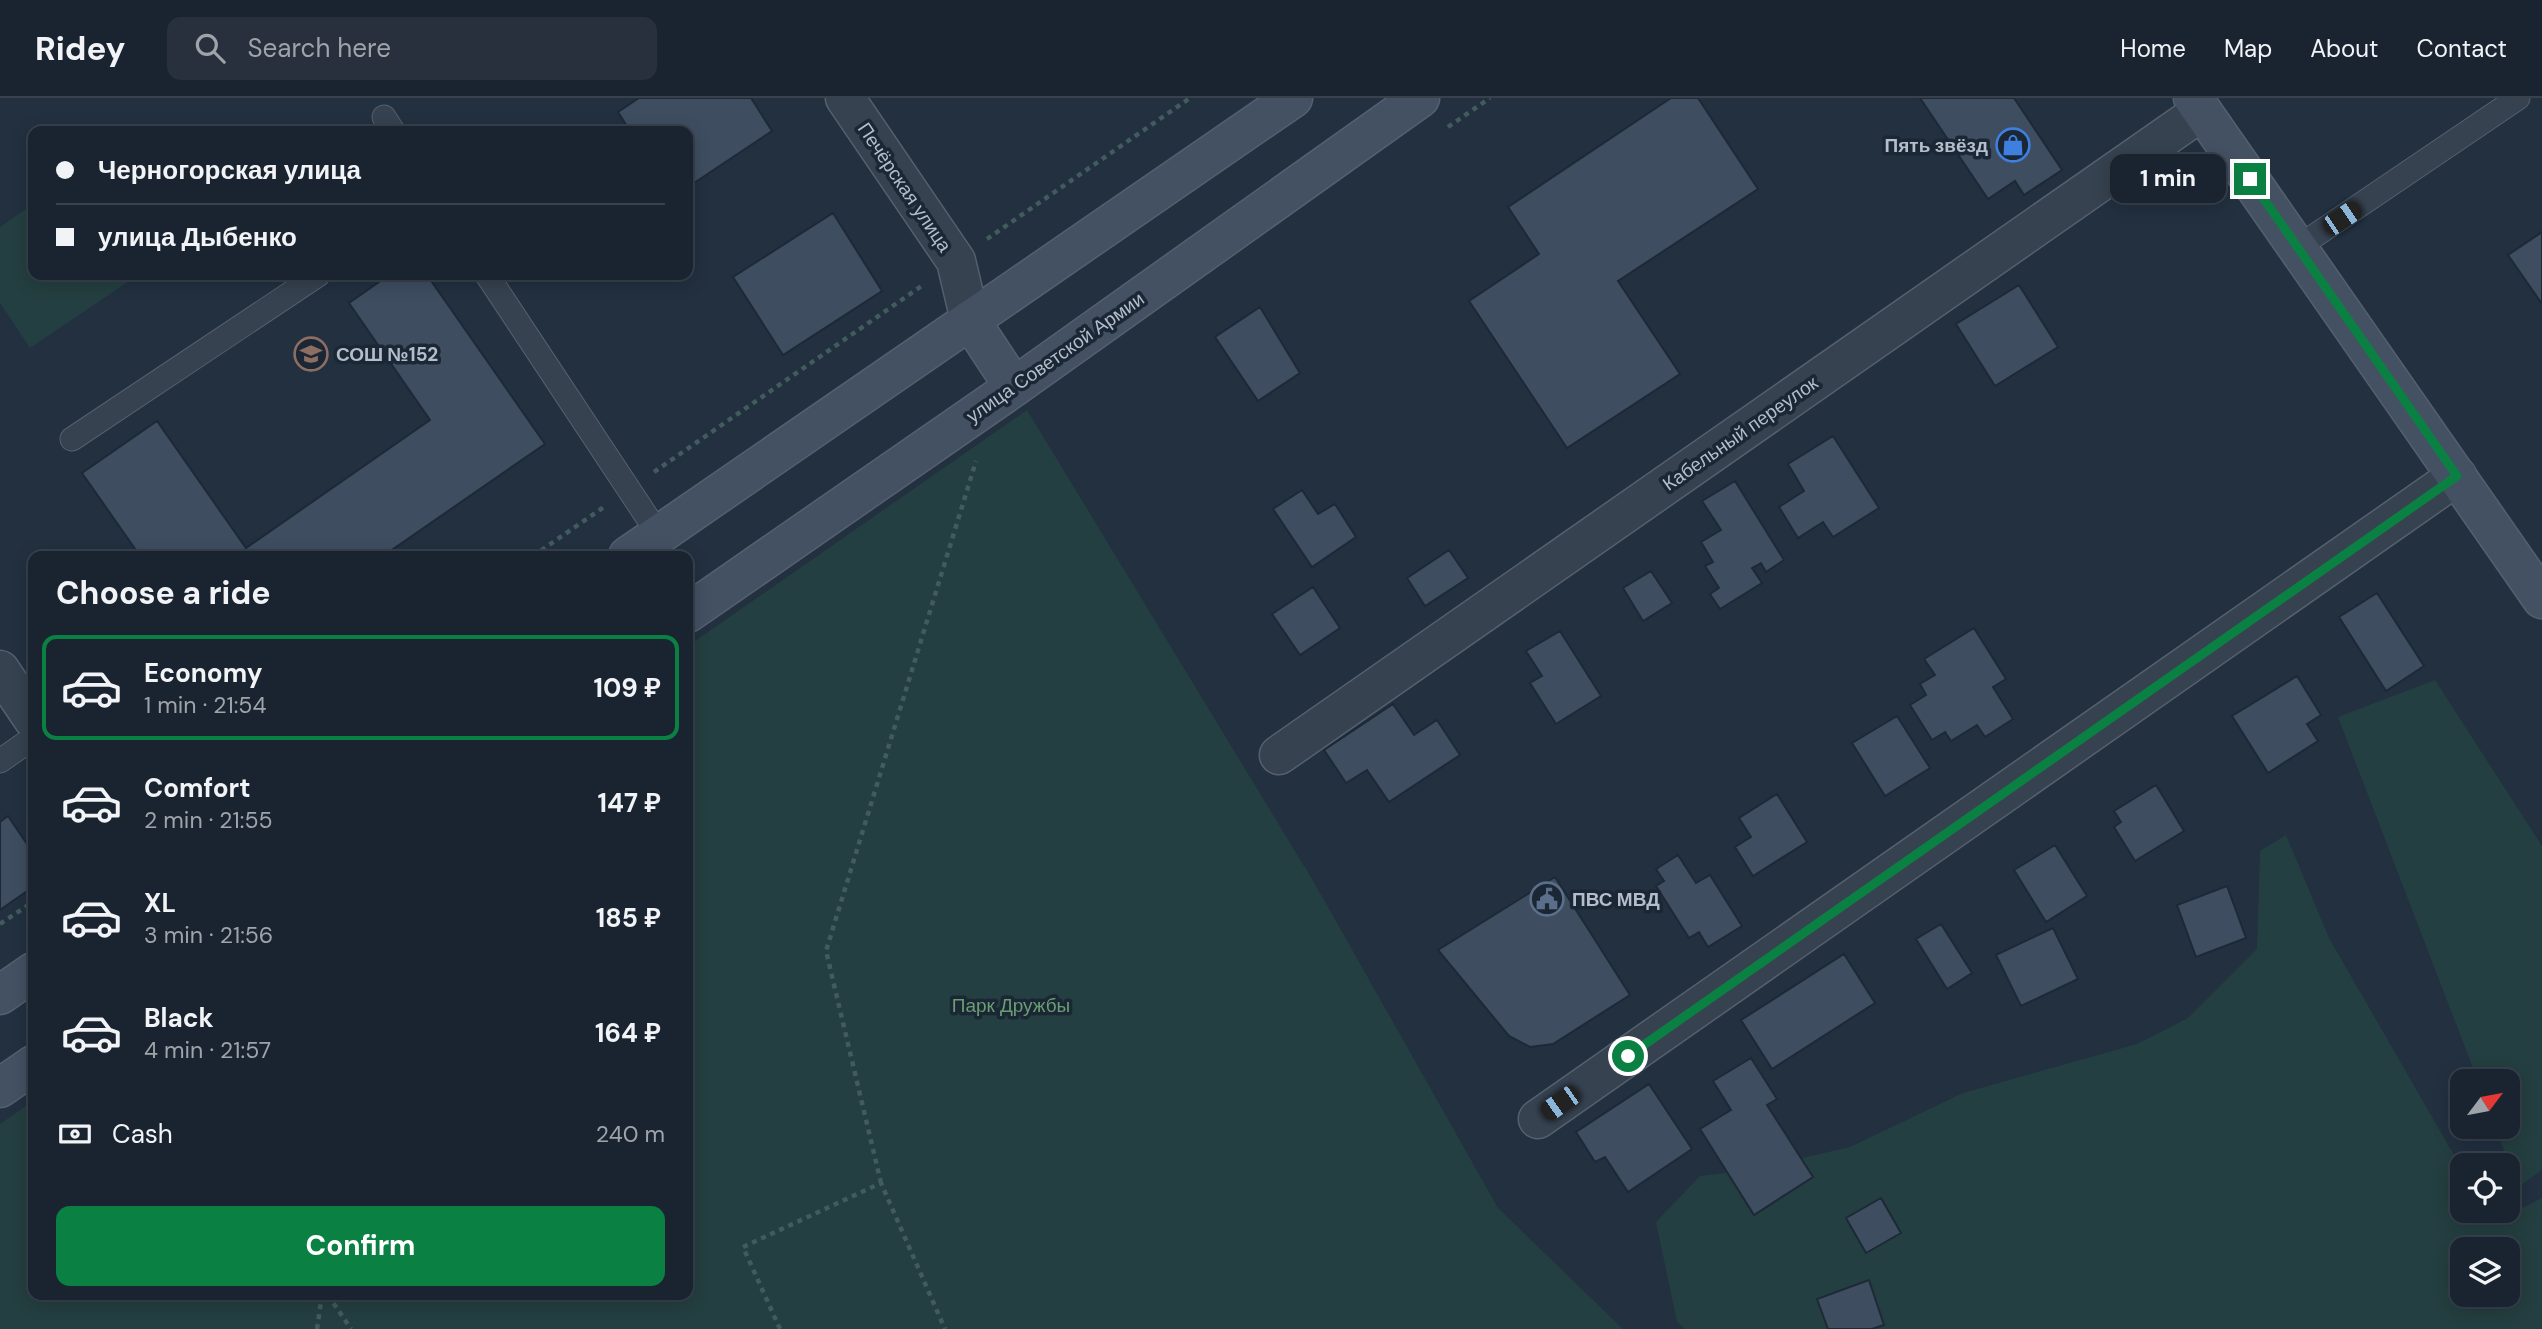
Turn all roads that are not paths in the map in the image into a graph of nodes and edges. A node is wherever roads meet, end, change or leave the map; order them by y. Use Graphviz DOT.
graph roads {
  1 [pos="845,98"];
  2 [pos="1293,98"];
  3 [pos="1420,98"];
  4 [pos="2518,98"];
  5 [pos="2198,104"];
  6 [pos="2298,247"];
  7 [pos="310,280"];
  8 [pos="491,280"];
  9 [pos="970,320"];
  10 [pos="1014,387"];
  11 [pos="72,439"];
  12 [pos="2457,476"];
  13 [pos="659,535"];
  14 [pos="635,551"];
  15 [pos="2542,599"];
  16 [pos="693,610"];
  17 [pos="0,670"];
  18 [pos="28,712"];
  19 [pos="28,741"];
  20 [pos="1279,755"];
  21 [pos="0,761"];
  22 [pos="28,975"];
  23 [pos="0,995"];
  24 [pos="28,1068"];
  25 [pos="0,1088"];
  26 [pos="1538,1119"];
  1 -- 9 [label="street, Печёрская улица"];
  2 -- 9 [label="main road"];
  3 -- 10 [label="main road, улица Советской Армии"];
  4 -- 6 [label="lane"];
  5 -- 6 [label="main road"];
  5 -- 20 [label="street, Кабельный переулок"];
  6 -- 12 [label="main road"];
  7 -- 11 [label="lane"];
  8 -- 13 [label="lane"];
  9 -- 10 [label="main road"];
  9 -- 13 [label="main road"];
  10 -- 16 [label="main road, улица Советской Армии"];
  12 -- 15 [label="main road"];
  12 -- 26 [label="street"];
  13 -- 14 [label="main road"];
  17 -- 18 [label="street"];
  19 -- 21 [label="lane"];
  22 -- 23 [label="main road"];
  24 -- 25 [label="main road"];
}
